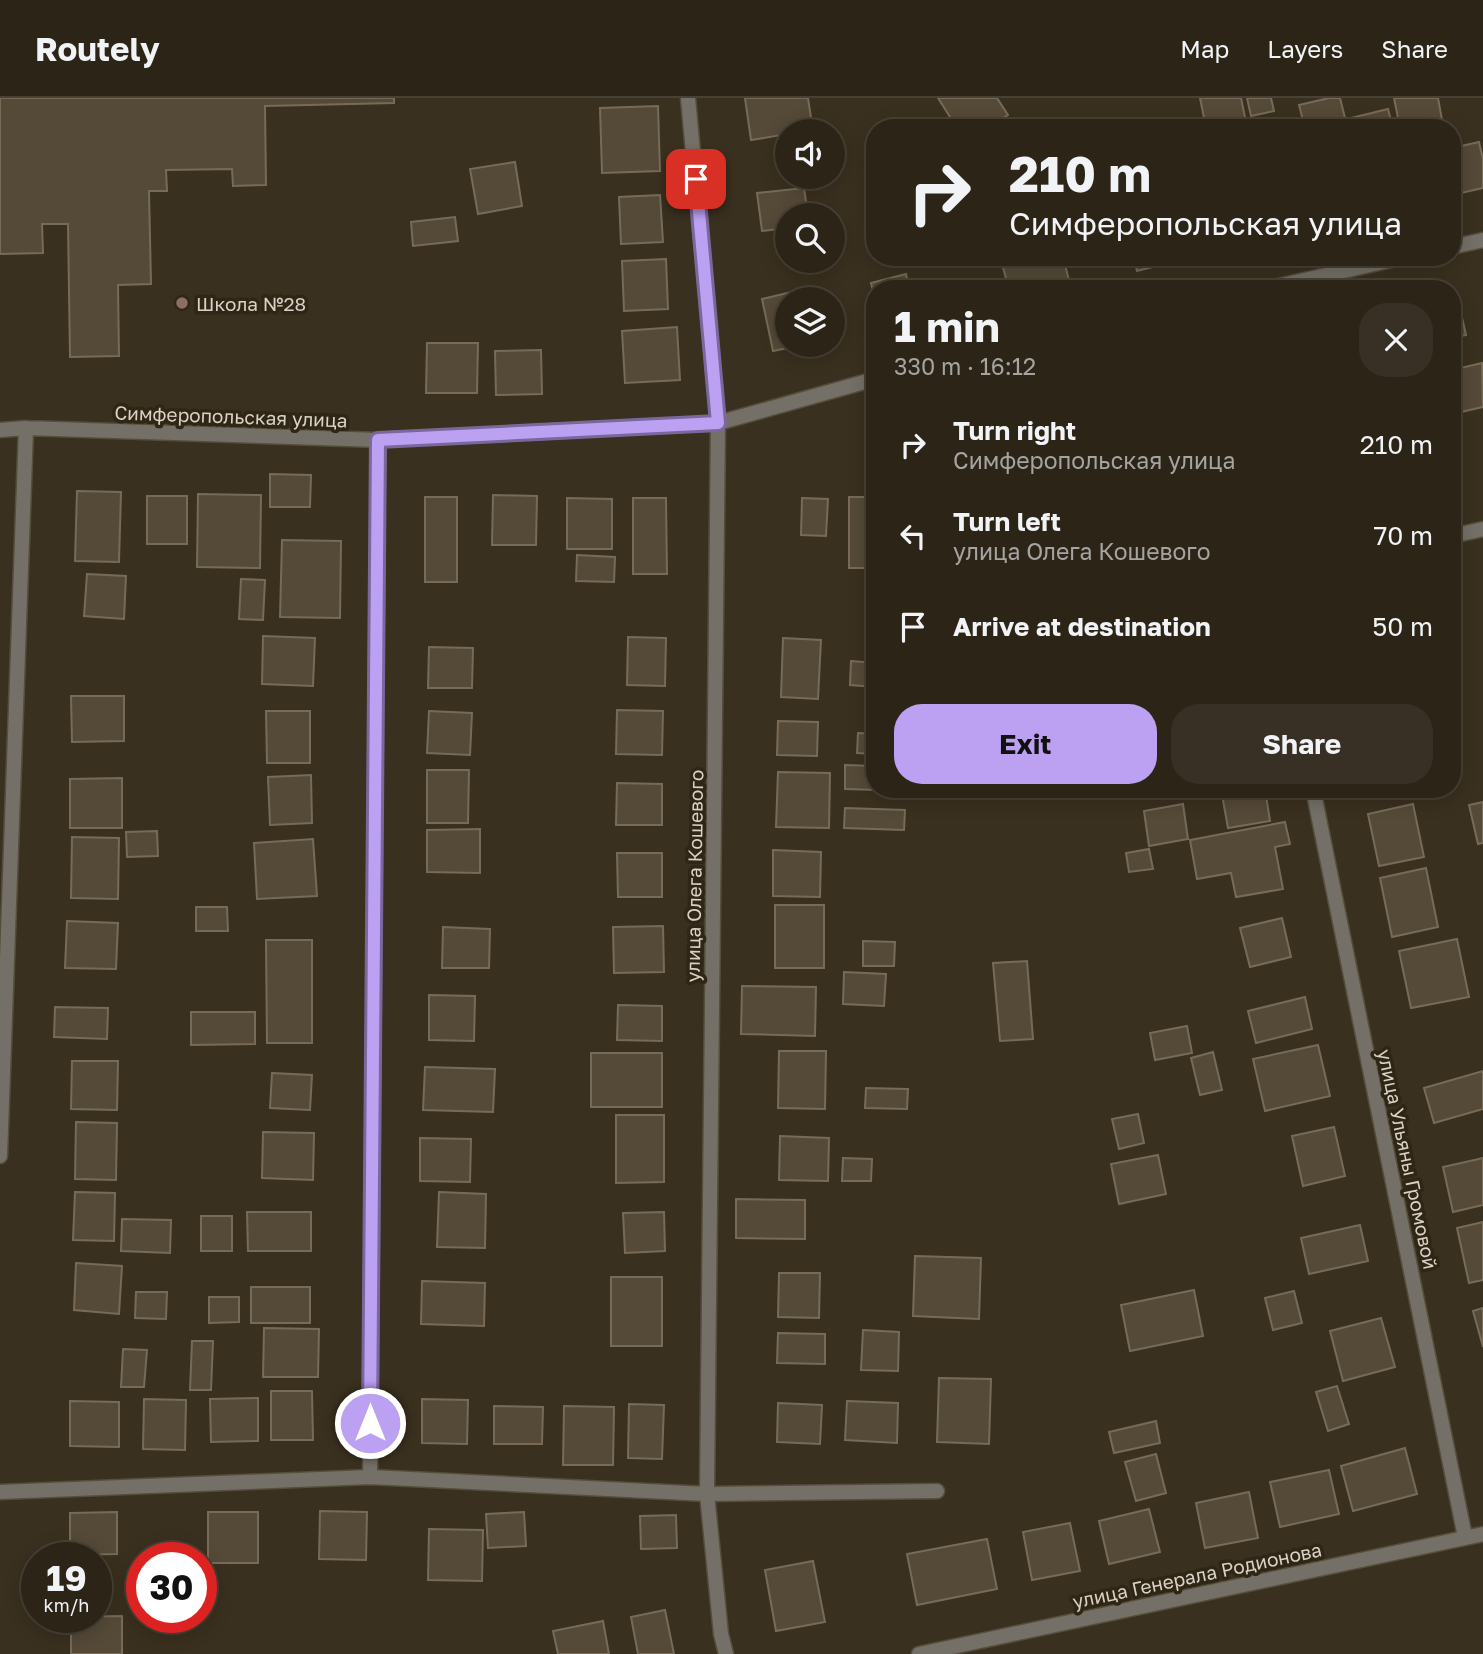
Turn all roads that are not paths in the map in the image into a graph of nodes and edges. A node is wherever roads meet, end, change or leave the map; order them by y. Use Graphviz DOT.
graph roads {
  1 [pos="688,98"];
  2 [pos="1483,240"];
  3 [pos="1461,245"];
  4 [pos="1366,266"];
  5 [pos="1304,280"];
  6 [pos="866,382"];
  7 [pos="718,423"];
  8 [pos="26,428"];
  9 [pos="0,430"];
  10 [pos="378,440"];
  11 [pos="1483,530"];
  12 [pos="1461,534"];
  13 [pos="1315,798"];
  14 [pos="0,1156"];
  15 [pos="370,1478"];
  16 [pos="937,1491"];
  17 [pos="0,1492"];
  18 [pos="707,1494"];
  19 [pos="1483,1534"];
  20 [pos="1465,1537"];
  21 [pos="726,1654"];
  22 [pos="919,1654"];
  1 -- 7 [label="street, улица Олега Кошевого"];
  2 -- 3 [label="street"];
  4 -- 5 [label="street"];
  6 -- 7 [label="street, Симферопольская улица"];
  7 -- 10 [label="street, Симферопольская улица"];
  7 -- 18 [label="street, улица Олега Кошевого"];
  8 -- 9 [label="street, Симферопольская улица"];
  8 -- 10 [label="street, Симферопольская улица"];
  8 -- 14 [label="street"];
  10 -- 15 [label="street"];
  11 -- 12 [label="street"];
  13 -- 20 [label="street, улица Ульяны Громовой"];
  15 -- 17 [label="street"];
  15 -- 18 [label="street"];
  16 -- 18 [label="street"];
  18 -- 21 [label="street, улица Олега Кошевого"];
  19 -- 20 [label="street, улица Генерала Родионова"];
  20 -- 22 [label="street, улица Генерала Родионова"];
}
